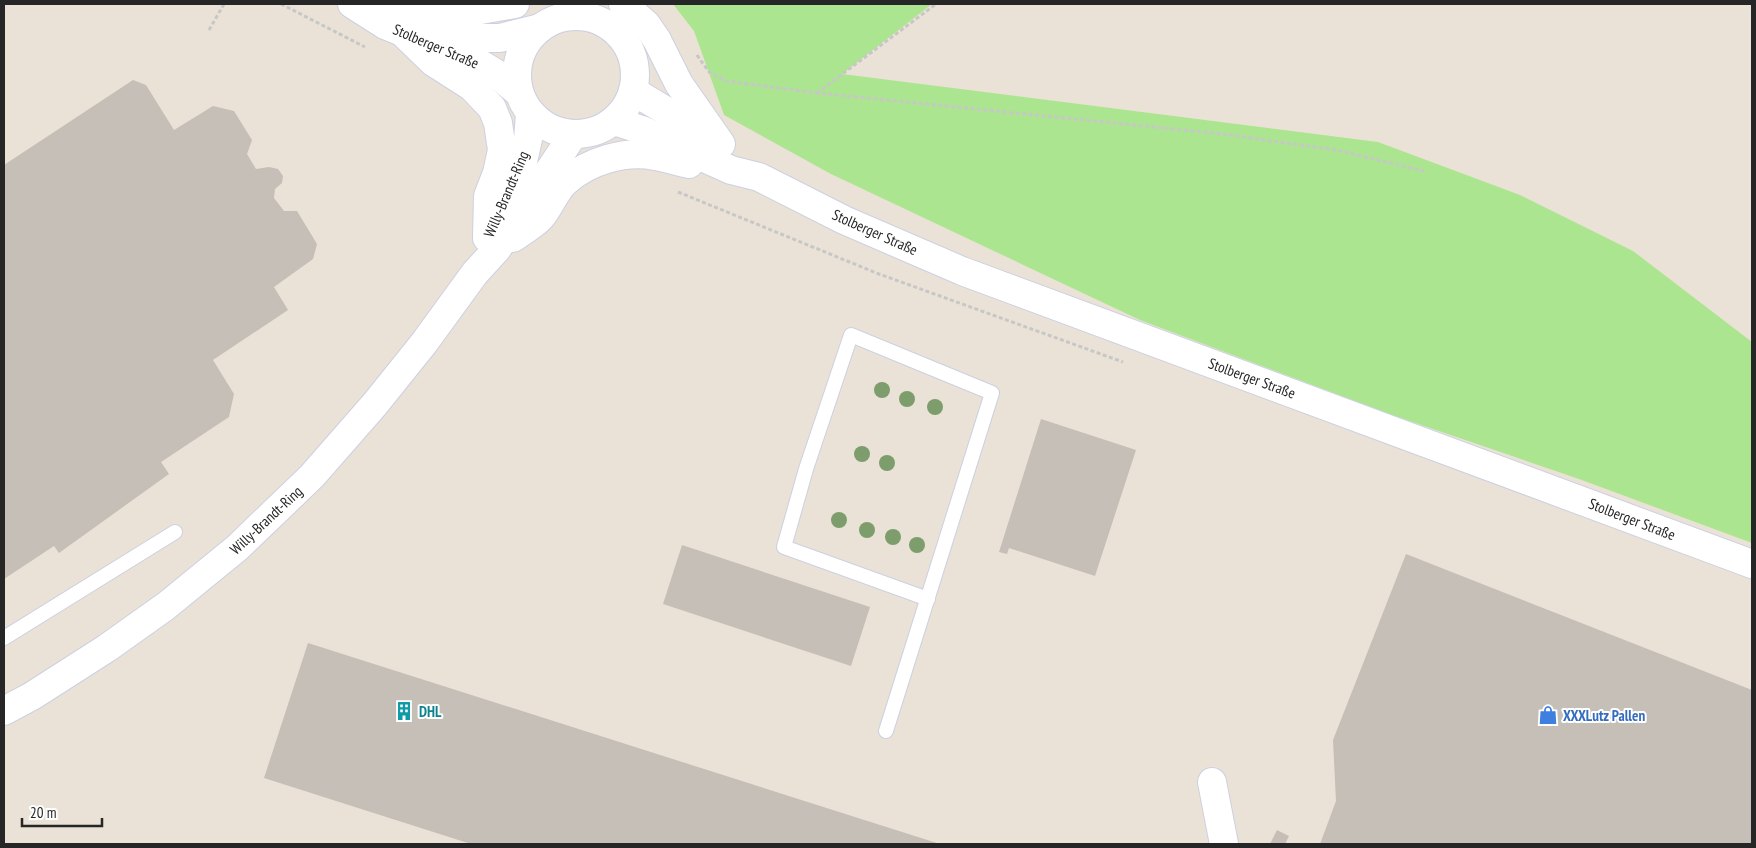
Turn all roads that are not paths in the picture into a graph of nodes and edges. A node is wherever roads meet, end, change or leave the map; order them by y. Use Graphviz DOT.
graph roads {
  1 [pos="352,4"];
  2 [pos="374,4"];
  3 [pos="515,4"];
  4 [pos="623,4"];
  5 [pos="405,23"];
  6 [pos="540,28"];
  7 [pos="634,91"];
  8 [pos="524,103"];
  9 [pos="614,121"];
  10 [pos="573,135"];
  11 [pos="721,144"];
  12 [pos="732,170"];
  13 [pos="759,177"];
  14 [pos="492,244"];
  15 [pos="175,532"];
  16 [pos="1752,564"];
  17 [pos="928,599"];
  18 [pos="4,638"];
  19 [pos="4,711"];
  20 [pos="886,731"];
  21 [pos="1212,782"];
  22 [pos="1224,844"];
  1 -- 5 [label="main road, Stolberger Straße"];
  2 -- 5 [label="main road, Stolberger Straße"];
  3 -- 5 [label="main road, Stolberger Straße"];
  4 -- 11 [label="main road, Stolberger Straße"];
  5 -- 6 [label="main road, Stolberger Straße"];
  5 -- 8 [label="main road, Stolberger Straße"];
  5 -- 14 [label="main road"];
  6 -- 7 [label="main road"];
  6 -- 8 [label="main road"];
  7 -- 9 [label="main road"];
  7 -- 11 [label="main road, Stolberger Straße"];
  8 -- 10 [label="main road"];
  8 -- 14 [label="main road, Willy-Brandt-Ring"];
  9 -- 10 [label="main road"];
  9 -- 12 [label="main road, Stolberger Straße"];
  10 -- 14 [label="main road, Willy-Brandt-Ring"];
  11 -- 13 [label="main road, Stolberger Straße"];
  12 -- 13 [label="main road, Stolberger Straße"];
  12 -- 14 [label="main road"];
  13 -- 16 [label="main road, Stolberger Straße"];
  14 -- 19 [label="main road, Willy-Brandt-Ring"];
  15 -- 18 [label="lane"];
  17 -- 17 [label="lane"];
  17 -- 20 [label="lane"];
  21 -- 22 [label="main road"];
}
